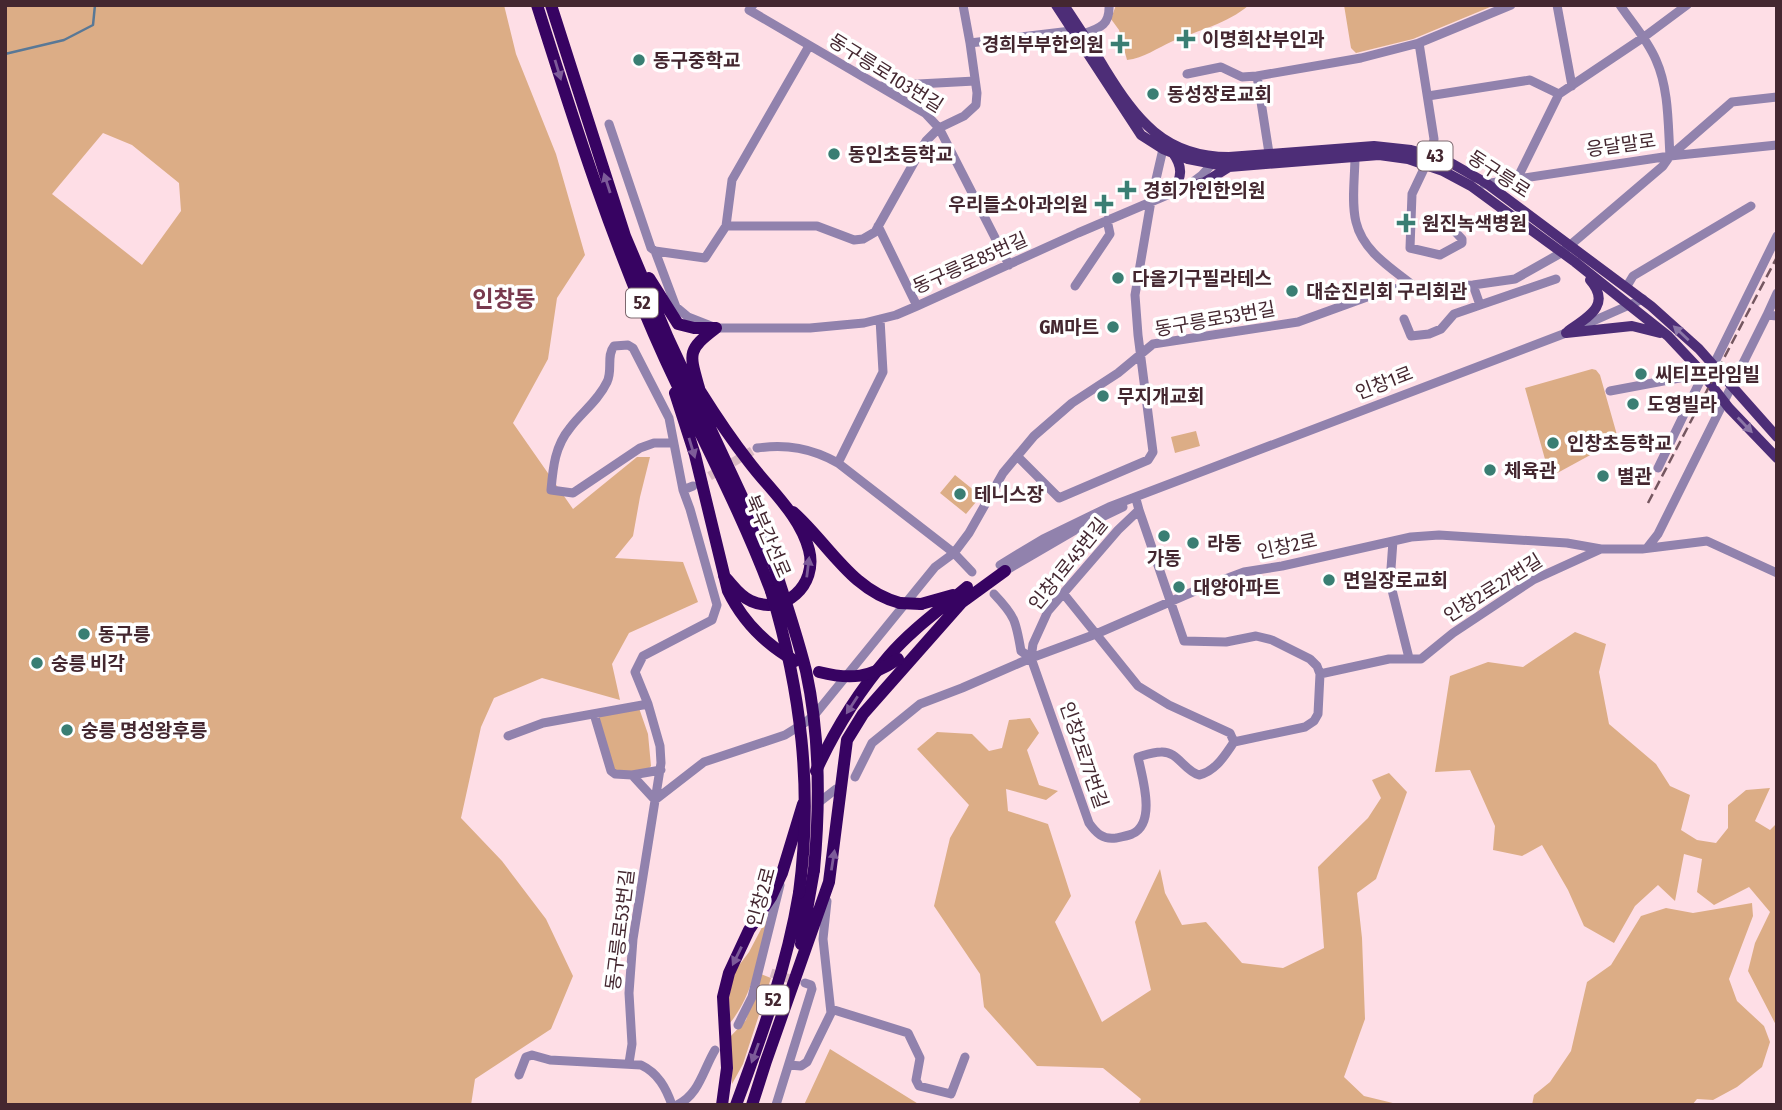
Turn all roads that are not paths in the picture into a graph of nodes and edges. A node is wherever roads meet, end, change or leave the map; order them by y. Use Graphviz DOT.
graph roads {
  1 [pos="537,5"];
  2 [pos="551,5"];
  3 [pos="753,5"];
  4 [pos="963,5"];
  5 [pos="1056,5"];
  6 [pos="1064,5"];
  7 [pos="1109,5"];
  8 [pos="1511,5"];
  9 [pos="1557,5"];
  10 [pos="1620,5"];
  11 [pos="1687,5"];
  12 [pos="1071,31"];
  13 [pos="1083,34"];
  14 [pos="1644,37"];
  15 [pos="970,43"];
  16 [pos="1419,43"];
  17 [pos="809,46"];
  18 [pos="1187,74"];
  19 [pos="1257,76"];
  20 [pos="975,81"];
  21 [pos="880,86"];
  22 [pos="1572,86"];
  23 [pos="1559,94"];
  24 [pos="1428,96"];
  25 [pos="1777,97"];
  26 [pos="609,124"];
  27 [pos="939,128"];
  28 [pos="1777,145"];
  29 [pos="1168,151"];
  30 [pos="1269,153"];
  31 [pos="1355,156"];
  32 [pos="1670,156"];
  33 [pos="1428,159"];
  34 [pos="1213,161"];
  35 [pos="1228,167"];
  36 [pos="1518,177"];
  37 [pos="1486,183"];
  38 [pos="1471,186"];
  39 [pos="1186,187"];
  40 [pos="1172,191"];
  41 [pos="1151,201"];
  42 [pos="1751,206"];
  43 [pos="1107,220"];
  44 [pos="1447,223"];
  45 [pos="621,225"];
  46 [pos="726,226"];
  47 [pos="878,226"];
  48 [pos="1777,236"];
  49 [pos="1570,244"];
  50 [pos="655,251"];
  51 [pos="1774,251"];
  52 [pos="1561,253"];
  53 [pos="1574,262"];
  54 [pos="1009,265"];
  55 [pos="649,278"];
  56 [pos="1556,279"];
  57 [pos="1473,285"];
  58 [pos="1074,286"];
  59 [pos="1627,286"];
  60 [pos="1415,287"];
  61 [pos="1777,293"];
  62 [pos="1643,299"];
  63 [pos="1480,305"];
  64 [pos="1630,305"];
  65 [pos="917,306"];
  66 [pos="1772,316"];
  67 [pos="880,319"];
  68 [pos="1404,319"];
  69 [pos="716,328"];
  70 [pos="1566,333"];
  71 [pos="1668,336"];
  72 [pos="1142,355"];
  73 [pos="665,359"];
  74 [pos="1713,366"];
  75 [pos="1701,372"];
  76 [pos="1730,387"];
  77 [pos="699,388"];
  78 [pos="1610,391"];
  79 [pos="1724,400"];
  80 [pos="1777,437"];
  81 [pos="673,443"];
  82 [pos="757,448"];
  83 [pos="1017,456"];
  84 [pos="1777,458"];
  85 [pos="838,463"];
  86 [pos="1658,468"];
  87 [pos="692,486"];
  88 [pos="682,490"];
  89 [pos="1136,499"];
  90 [pos="785,505"];
  91 [pos="1139,510"];
  92 [pos="1393,541"];
  93 [pos="1647,548"];
  94 [pos="1601,549"];
  95 [pos="954,553"];
  96 [pos="1003,568"];
  97 [pos="972,572"];
  98 [pos="1777,573"];
  99 [pos="724,576"];
  100 [pos="967,587"];
  101 [pos="1063,593"];
  102 [pos="994,594"];
  103 [pos="962,602"];
  104 [pos="1170,603"];
  105 [pos="1096,635"];
  106 [pos="1031,657"];
  107 [pos="1409,658"];
  108 [pos="1320,674"];
  109 [pos="648,704"];
  110 [pos="594,714"];
  111 [pos="508,736"];
  112 [pos="1234,742"];
  113 [pos="660,773"];
  114 [pos="632,775"];
  115 [pos="855,777"];
  116 [pos="675,783"];
  117 [pos="836,789"];
  118 [pos="654,800"];
  119 [pos="782,873"];
  120 [pos="829,884"];
  121 [pos="760,971"];
  122 [pos="771,973"];
  123 [pos="805,983"];
  124 [pos="831,1009"];
  125 [pos="738,1025"];
  126 [pos="715,1050"];
  127 [pos="965,1057"];
  128 [pos="629,1063"];
  129 [pos="765,1064"];
  130 [pos="789,1065"];
  131 [pos="519,1075"];
  132 [pos="675,1105"];
  133 [pos="722,1105"];
  134 [pos="736,1105"];
  135 [pos="752,1105"];
  136 [pos="776,1105"];
  1 -- 73 [label="highway, 북부간선로 / 52, one-way"];
  45 -- 2 [label="highway, 북부간선로 / 52, one-way"];
  3 -- 17 [label="street, 동구릉로103번길"];
  4 -- 15 [label="street, 동구릉로103번길"];
  5 -- 12 [label="main road, 동구릉로 / 43"];
  6 -- 13 [label="main road, 동구릉로 / 43"];
  7 -- 13 [label="street"];
  8 -- 16 [label="street"];
  9 -- 22 [label="street"];
  10 -- 14 [label="street"];
  11 -- 14 [label="street"];
  12 -- 15 [label="street"];
  12 -- 29 [label="main road, 동구릉로 / 43"];
  13 -- 34 [label="main road, 동구릉로 / 43"];
  14 -- 22 [label="street"];
  14 -- 32 [label="street"];
  15 -- 20 [label="street, 동구릉로103번길"];
  16 -- 19 [label="street"];
  16 -- 24 [label="street"];
  17 -- 21 [label="street, 동구릉로103번길"];
  17 -- 46 [label="street"];
  18 -- 19 [label="street"];
  19 -- 30 [label="street"];
  20 -- 21 [label="street"];
  20 -- 27 [label="street, 동구릉로103번길"];
  21 -- 27 [label="street, 동구릉로103번길"];
  22 -- 23 [label="street"];
  23 -- 24 [label="street"];
  23 -- 36 [label="street"];
  24 -- 33 [label="street"];
  25 -- 32 [label="street, 동구릉로53번길"];
  26 -- 50 [label="street"];
  27 -- 47 [label="street"];
  27 -- 54 [label="street"];
  28 -- 32 [label="street, 응달말로"];
  29 -- 34 [label="main road, 동구릉로 / 43"];
  29 -- 40 [label="main road"];
  29 -- 41 [label="street"];
  30 -- 33 [label="main road, 동구릉로 / 43"];
  30 -- 34 [label="main road, 동구릉로 / 43"];
  31 -- 33 [label="main road, 동구릉로 / 43"];
  31 -- 35 [label="main road, 동구릉로 / 43"];
  31 -- 60 [label="street"];
  32 -- 36 [label="street, 응달말로"];
  32 -- 49 [label="street, 동구릉로53번길"];
  33 -- 37 [label="main road, 동구릉로 / 43"];
  33 -- 38 [label="main road, 동구릉로 / 43"];
  33 -- 44 [label="street"];
  34 -- 35 [label="main road, 동구릉로 / 43"];
  34 -- 39 [label="street, 동구릉로85번길"];
  35 -- 39 [label="main road"];
  36 -- 37 [label="street, 응달말로"];
  37 -- 38 [label="street, 응달말로"];
  37 -- 49 [label="main road, 동구릉로 / 43"];
  38 -- 52 [label="main road, 동구릉로 / 43"];
  39 -- 40 [label="street, 동구릉로85번길"];
  40 -- 41 [label="street, 동구릉로85번길"];
  41 -- 43 [label="street, 동구릉로85번길"];
  41 -- 72 [label="street"];
  42 -- 59 [label="street"];
  43 -- 54 [label="street, 동구릉로85번길"];
  43 -- 58 [label="street"];
  45 -- 55 [label="highway"];
  45 -- 129 [label="highway, 북부간선로 / 52, bridge"];
  46 -- 47 [label="street"];
  46 -- 50 [label="street"];
  47 -- 65 [label="street"];
  48 -- 51 [label="street"];
  49 -- 52 [label="street, 동구릉로53번길"];
  49 -- 59 [label="main road, 동구릉로 / 43"];
  50 -- 69 [label="street"];
  51 -- 74 [label="street"];
  52 -- 53 [label="main road, 동구릉로 / 43"];
  52 -- 57 [label="street, 동구릉로53번길"];
  53 -- 64 [label="main road, 동구릉로"];
  53 -- 70 [label="main road"];
  54 -- 65 [label="street, 동구릉로85번길"];
  55 -- 69 [label="highway"];
  55 -- 77 [label="highway"];
  56 -- 63 [label="street"];
  57 -- 60 [label="street, 동구릉로53번길"];
  57 -- 63 [label="street"];
  59 -- 62 [label="main road, 동구릉로 / 43"];
  60 -- 72 [label="street, 동구릉로53번길"];
  61 -- 66 [label="street"];
  62 -- 64 [label="street, 인창1로"];
  74 -- 62 [label="main road, 동구릉로 / 43, one-way"];
  63 -- 68 [label="street"];
  64 -- 70 [label="street, 인창1로"];
  64 -- 71 [label="main road, 동구릉로"];
  65 -- 67 [label="street, 동구릉로85번길"];
  66 -- 76 [label="street"];
  67 -- 69 [label="street, 동구릉로85번길"];
  67 -- 85 [label="street"];
  69 -- 77 [label="highway"];
  70 -- 71 [label="main road"];
  70 -- 89 [label="street, 인창1로"];
  71 -- 75 [label="main road, 동구릉로"];
  72 -- 83 [label="street, 동구릉로53번길"];
  72 -- 83 [label="street"];
  73 -- 99 [label="highway, one-way"];
  73 -- 134 [label="highway, 북부간선로 / 52, one-way, bridge"];
  74 -- 76 [label="main road, 동구릉로 / 43"];
  75 -- 78 [label="street"];
  75 -- 79 [label="main road, 동구릉로"];
  75 -- 86 [label="street"];
  76 -- 79 [label="street"];
  76 -- 80 [label="main road, 동구릉로 / 43"];
  77 -- 90 [label="highway"];
  79 -- 84 [label="main road, 동구릉로, one-way"];
  79 -- 93 [label="street"];
  81 -- 81 [label="street, 동구릉로53번길"];
  81 -- 88 [label="street, 동구릉로53번길"];
  82 -- 85 [label="street"];
  83 -- 95 [label="street, 동구릉로53번길"];
  85 -- 95 [label="street"];
  87 -- 88 [label="street"];
  88 -- 109 [label="street, 동구릉로53번길"];
  89 -- 91 [label="street"];
  89 -- 96 [label="street, 인창1로"];
  99 -- 90 [label="highway, one-way"];
  90 -- 100 [label="highway, bridge"];
  91 -- 101 [label="street, 인창1로45번길"];
  91 -- 104 [label="street"];
  92 -- 94 [label="street, 인창2로"];
  92 -- 104 [label="street, 인창2로"];
  92 -- 107 [label="street"];
  93 -- 94 [label="street, 인창2로"];
  93 -- 98 [label="street, 인창2로"];
  94 -- 107 [label="street, 인창2로27번길"];
  95 -- 97 [label="street"];
  95 -- 116 [label="street, 동구릉로53번길"];
  96 -- 100 [label="highway"];
  96 -- 103 [label="highway"];
  99 -- 103 [label="highway, bridge"];
  100 -- 119 [label="highway, one-way"];
  101 -- 105 [label="street"];
  101 -- 106 [label="street, 인창1로45번길"];
  102 -- 106 [label="street"];
  120 -- 103 [label="highway, one-way"];
  104 -- 105 [label="street, 인창2로"];
  104 -- 108 [label="street"];
  105 -- 106 [label="street, 인창2로"];
  105 -- 112 [label="street"];
  106 -- 112 [label="street, 인창2로77번길"];
  106 -- 115 [label="street, 인창2로"];
  107 -- 108 [label="street, 인창2로27번길"];
  108 -- 112 [label="street"];
  109 -- 110 [label="street"];
  109 -- 113 [label="street, 동구릉로53번길"];
  110 -- 111 [label="street"];
  110 -- 114 [label="street"];
  113 -- 114 [label="street"];
  113 -- 116 [label="street"];
  113 -- 118 [label="street, 동구릉로53번길"];
  114 -- 118 [label="street"];
  116 -- 118 [label="street, 동구릉로53번길"];
  117 -- 119 [label="street, 인창2로"];
  118 -- 128 [label="street, 동구릉로53번길"];
  119 -- 121 [label="street, 인창2로"];
  119 -- 133 [label="highway, one-way"];
  120 -- 124 [label="street"];
  120 -- 129 [label="highway"];
  121 -- 122 [label="street"];
  121 -- 125 [label="street, 인창2로"];
  123 -- 130 [label="street"];
  124 -- 127 [label="street"];
  124 -- 130 [label="street"];
  126 -- 132 [label="street"];
  128 -- 131 [label="street"];
  128 -- 132 [label="street"];
  129 -- 135 [label="highway, 북부간선로 / 52"];
  130 -- 136 [label="street"];
}
